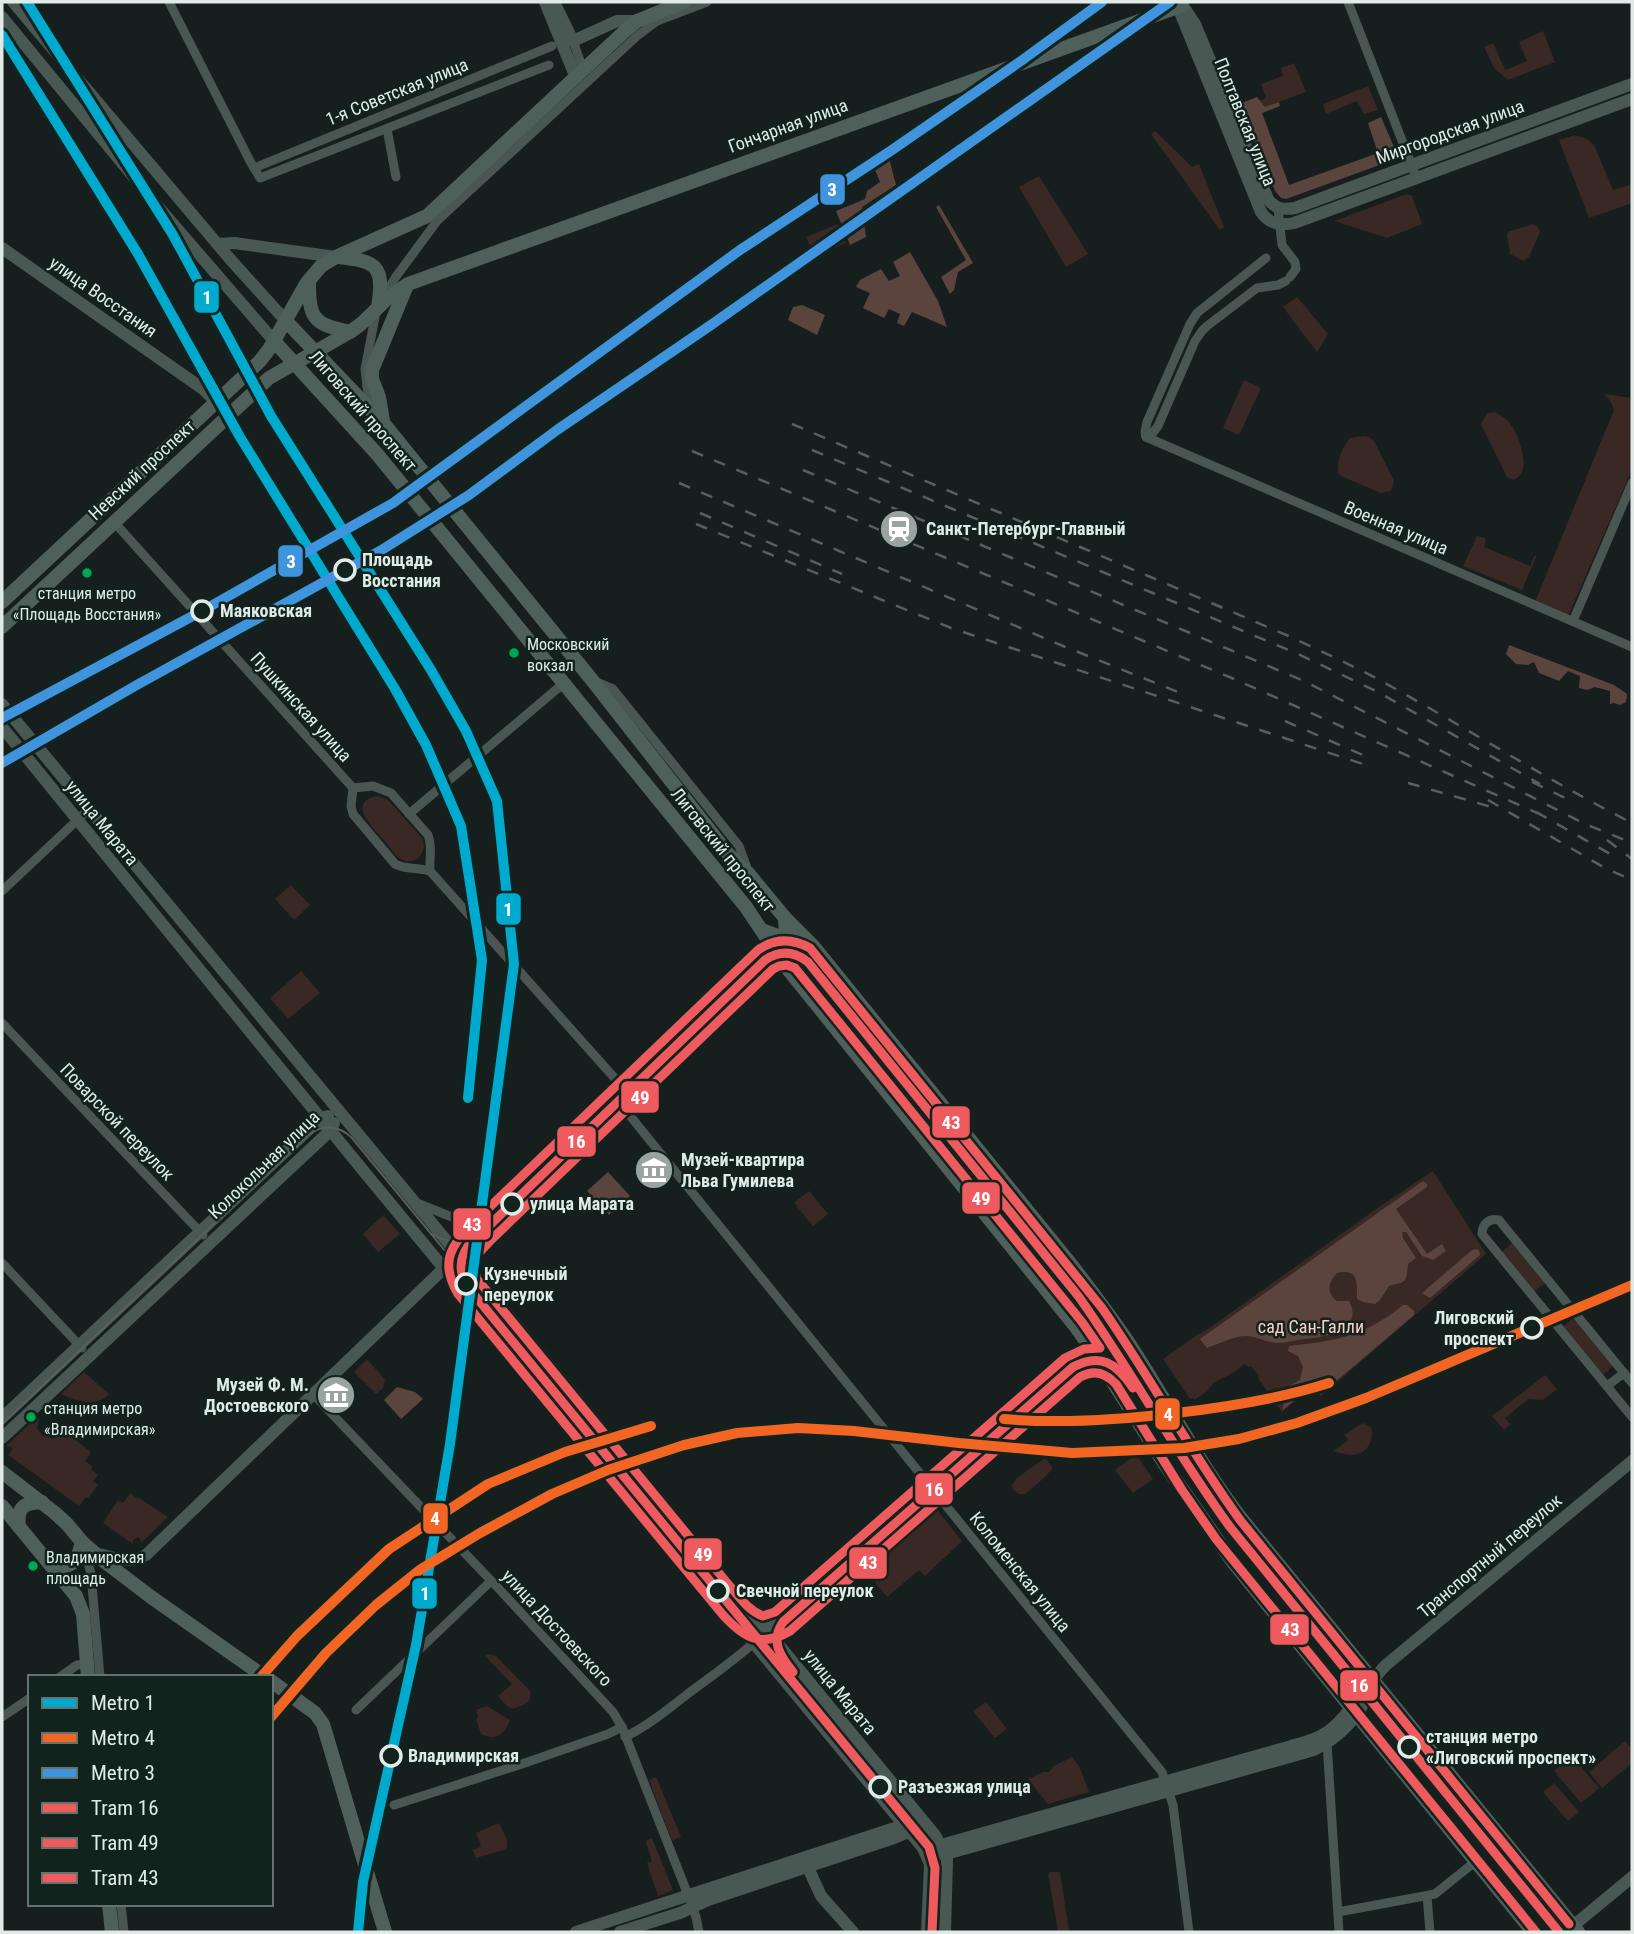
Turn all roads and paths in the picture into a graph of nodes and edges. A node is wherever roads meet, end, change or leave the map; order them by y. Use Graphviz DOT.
graph roads {
  1 [pos="13,2"];
  2 [pos="23,2"];
  3 [pos="169,2"];
  4 [pos="545,2"];
  5 [pos="555,2"];
  6 [pos="684,2"];
  7 [pos="707,2"];
  8 [pos="1348,2"];
  9 [pos="1180,5"];
  10 [pos="2,17"];
  11 [pos="637,21"];
  12 [pos="572,41"];
  13 [pos="552,46"];
  14 [pos="61,59"];
  15 [pos="549,65"];
  16 [pos="491,71"];
  17 [pos="580,79"];
  18 [pos="1632,84"];
  19 [pos="497,86"];
  20 [pos="1632,99"];
  21 [pos="387,129"];
  22 [pos="1411,165"];
  23 [pos="257,173"];
  24 [pos="396,177"];
  25 [pos="1417,178"];
  26 [pos="1279,208"];
  27 [pos="1280,225"];
  28 [pos="218,244"];
  29 [pos="1282,245"];
  30 [pos="2,248"];
  31 [pos="337,257"];
  32 [pos="309,279"];
  33 [pos="408,284"];
  34 [pos="377,307"];
  35 [pos="285,320"];
  36 [pos="349,332"];
  37 [pos="274,341"];
  38 [pos="316,352"];
  39 [pos="295,363"];
  40 [pos="216,402"];
  41 [pos="372,410"];
  42 [pos="384,424"];
  43 [pos="1146,437"];
  44 [pos="1632,483"];
  45 [pos="114,522"];
  46 [pos="479,541"];
  47 [pos="461,556"];
  48 [pos="2,602"];
  49 [pos="1573,621"];
  50 [pos="2,628"];
  51 [pos="1632,647"];
  52 [pos="564,683"];
  53 [pos="2,704"];
  54 [pos="2,727"];
  55 [pos="356,791"];
  56 [pos="89,809"];
  57 [pos="409,814"];
  58 [pos="77,820"];
  59 [pos="429,857"];
  60 [pos="417,867"];
  61 [pos="430,870"];
  62 [pos="2,891"];
  63 [pos="786,939"];
  64 [pos="2,1023"];
  65 [pos="622,1097"];
  66 [pos="339,1113"];
  67 [pos="321,1118"];
  68 [pos="331,1130"];
  69 [pos="413,1201"];
  70 [pos="484,1230"];
  71 [pos="200,1231"];
  72 [pos="210,1242"];
  73 [pos="458,1255"];
  74 [pos="2,1263"];
  75 [pos="444,1268"];
  76 [pos="1571,1308"];
  77 [pos="1554,1321"];
  78 [pos="1118,1327"];
  79 [pos="79,1345"];
  80 [pos="1092,1350"];
  81 [pos="89,1356"];
  82 [pos="1624,1373"];
  83 [pos="1632,1383"];
  84 [pos="1607,1386"];
  85 [pos="313,1394"];
  86 [pos="1632,1417"];
  87 [pos="2,1418"];
  88 [pos="2,1437"];
  89 [pos="1632,1461"];
  90 [pos="2,1472"];
  91 [pos="932,1489"];
  92 [pos="42,1502"];
  93 [pos="2,1506"];
  94 [pos="19,1527"];
  95 [pos="82,1542"];
  96 [pos="95,1553"];
  97 [pos="52,1566"];
  98 [pos="491,1581"];
  99 [pos="88,1608"];
  100 [pos="767,1631"];
  101 [pos="754,1643"];
  102 [pos="88,1670"];
  103 [pos="63,1675"];
  104 [pos="100,1675"];
  105 [pos="262,1675"];
  106 [pos="1372,1679"];
  107 [pos="273,1682"];
  108 [pos="28,1699"];
  109 [pos="356,1710"];
  110 [pos="1354,1712"];
  111 [pos="2,1717"];
  112 [pos="624,1732"];
  113 [pos="1326,1739"];
  114 [pos="1168,1786"];
  115 [pos="394,1805"];
  116 [pos="926,1823"];
  117 [pos="907,1829"];
  118 [pos="943,1849"];
  119 [pos="926,1853"];
  120 [pos="1476,1861"];
  121 [pos="805,1863"];
  122 [pos="1632,1877"];
  123 [pos="1427,1896"];
  124 [pos="690,1901"];
  125 [pos="109,1906"];
  126 [pos="121,1906"];
  127 [pos="1338,1912"];
  128 [pos="1575,1929"];
  129 [pos="112,1932"];
  130 [pos="124,1932"];
  131 [pos="385,1932"];
  132 [pos="576,1932"];
  133 [pos="620,1932"];
  134 [pos="699,1932"];
  135 [pos="853,1932"];
  136 [pos="927,1932"];
  137 [pos="945,1932"];
  138 [pos="1189,1932"];
  139 [pos="1339,1932"];
  140 [pos="1430,1932"];
  141 [pos="1534,1932"];
  1 -- 14 [label="street, Лиговский проспект"];
  2 -- 14 [label="street, Лиговский проспект"];
  3 -- 23 [label="street"];
  4 -- 17 [label="street"];
  5 -- 12 [label="street"];
  6 -- 11 [label="main road, Невский проспект"];
  7 -- 17 [label="street, Невский проспект"];
  8 -- 22 [label="street"];
  9 -- 26 [label="street, Полтавская улица"];
  9 -- 27 [label="street, Полтавская улица"];
  9 -- 33 [label="main road, Гончарная улица"];
  10 -- 37 [label="street, Лиговский проспект"];
  11 -- 12 [label="street, Невский проспект"];
  11 -- 17 [label="main road, Невский проспект"];
  12 -- 17 [label="street"];
  13 -- 16 [label="street, 1-я Советская улица"];
  14 -- 28 [label="street, Лиговский проспект"];
  15 -- 19 [label="street, 1-я Советская улица"];
  16 -- 19 [label="street"];
  16 -- 23 [label="street, 1-я Советская улица"];
  17 -- 31 [label="main road, Невский проспект"];
  17 -- 34 [label="street, Невский проспект"];
  18 -- 22 [label="street, Миргородская улица"];
  19 -- 21 [label="street, 1-я Советская улица"];
  20 -- 25 [label="street, Миргородская улица"];
  21 -- 23 [label="street, 1-я Советская улица"];
  21 -- 24 [label="street"];
  22 -- 25 [label="street"];
  22 -- 26 [label="street, Миргородская улица"];
  25 -- 27 [label="street, Миргородская улица"];
  26 -- 27 [label="street"];
  27 -- 29 [label="street"];
  28 -- 31 [label="street"];
  28 -- 35 [label="street, Лиговский проспект"];
  29 -- 43 [label="street"];
  29 -- 43 [label="street"];
  30 -- 40 [label="street, улица Восстания"];
  31 -- 32 [label="main road, Невский проспект"];
  31 -- 34 [label="main road"];
  32 -- 35 [label="main road, Невский проспект"];
  32 -- 36 [label="main road"];
  33 -- 34 [label="main road"];
  33 -- 42 [label="main road"];
  34 -- 36 [label="main road, Невский проспект"];
  34 -- 41 [label="street"];
  35 -- 37 [label="main road, Невский проспект"];
  35 -- 38 [label="main road, Лиговский проспект"];
  36 -- 38 [label="main road, Невский проспект"];
  37 -- 38 [label="main road"];
  37 -- 39 [label="main road, Лиговский проспект"];
  37 -- 40 [label="main road, Невский проспект"];
  38 -- 39 [label="main road, Невский проспект"];
  38 -- 41 [label="main road, Лиговский проспект"];
  39 -- 45 [label="main road, Невский проспект"];
  39 -- 47 [label="main road, Лиговский проспект"];
  40 -- 48 [label="main road, Невский проспект"];
  41 -- 42 [label="main road, Лиговский проспект"];
  42 -- 46 [label="main road, Лиговский проспект"];
  43 -- 49 [label="street, Военная улица"];
  44 -- 49 [label="street"];
  45 -- 50 [label="main road, Невский проспект"];
  45 -- 55 [label="street, Пушкинская улица"];
  46 -- 47 [label="main road"];
  46 -- 63 [label="main road, Лиговский проспект"];
  47 -- 52 [label="main road, Лиговский проспект"];
  49 -- 51 [label="street, Военная улица"];
  52 -- 57 [label="street"];
  52 -- 63 [label="main road, Лиговский проспект"];
  53 -- 56 [label="street, улица Марата"];
  54 -- 58 [label="street, улица Марата"];
  55 -- 57 [label="street"];
  55 -- 60 [label="street, Пушкинская улица"];
  56 -- 58 [label="street"];
  56 -- 66 [label="street, улица Марата"];
  57 -- 59 [label="street"];
  58 -- 62 [label="street"];
  58 -- 67 [label="street, улица Марата"];
  59 -- 60 [label="street"];
  59 -- 61 [label="street"];
  60 -- 61 [label="street, Пушкинская улица"];
  61 -- 65 [label="street"];
  63 -- 65 [label="street"];
  63 -- 78 [label="main road, Лиговский проспект"];
  63 -- 80 [label="main road, Лиговский проспект"];
  64 -- 71 [label="street, Поварской переулок"];
  65 -- 70 [label="street"];
  65 -- 91 [label="street, Коломенская улица"];
  66 -- 67 [label="street, Колокольная улица"];
  66 -- 68 [label="street, Колокольная улица"];
  66 -- 69 [label="street, улица Марата"];
  67 -- 68 [label="street, улица Марата"];
  67 -- 71 [label="street, Колокольная улица"];
  68 -- 72 [label="street, Колокольная улица"];
  68 -- 75 [label="street, улица Марата"];
  69 -- 70 [label="street, улица Марата"];
  69 -- 73 [label="street, улица Марата"];
  70 -- 73 [label="street"];
  71 -- 72 [label="street, Поварской переулок"];
  71 -- 79 [label="street, Колокольная улица"];
  72 -- 81 [label="street, Колокольная улица"];
  73 -- 75 [label="street"];
  73 -- 100 [label="street, улица Марата"];
  74 -- 79 [label="street"];
  75 -- 85 [label="street"];
  75 -- 101 [label="street, улица Марата"];
  76 -- 77 [label="street"];
  76 -- 77 [label="street"];
  76 -- 82 [label="street"];
  77 -- 84 [label="street"];
  78 -- 80 [label="street"];
  78 -- 106 [label="main road, Лиговский проспект"];
  79 -- 81 [label="street"];
  79 -- 87 [label="street, Колокольная улица"];
  80 -- 91 [label="street"];
  80 -- 110 [label="main road, Лиговский проспект"];
  81 -- 88 [label="street, Колокольная улица"];
  82 -- 83 [label="street"];
  82 -- 84 [label="street"];
  84 -- 86 [label="street"];
  85 -- 96 [label="street"];
  85 -- 98 [label="street, улица Достоевского"];
  89 -- 106 [label="street, Транспортный переулок"];
  90 -- 92 [label="main road"];
  91 -- 100 [label="street"];
  91 -- 114 [label="street, Коломенская улица"];
  92 -- 94 [label="main road"];
  92 -- 95 [label="main road"];
  93 -- 94 [label="main road"];
  94 -- 97 [label="main road"];
  95 -- 96 [label="main road"];
  95 -- 97 [label="main road"];
  95 -- 99 [label="street"];
  96 -- 105 [label="main road"];
  97 -- 99 [label="main road"];
  98 -- 109 [label="street"];
  98 -- 112 [label="street, улица Достоевского"];
  99 -- 102 [label="main road"];
  99 -- 104 [label="street"];
  100 -- 101 [label="street"];
  100 -- 116 [label="street, улица Марата"];
  101 -- 112 [label="street"];
  101 -- 117 [label="street, улица Марата"];
  102 -- 103 [label="street"];
  106 -- 110 [label="street, Транспортный переулок"];
  106 -- 128 [label="main road, Лиговский проспект"];
  107 -- 131 [label="main road"];
  108 -- 111 [label="street"];
  110 -- 113 [label="street, Транспортный переулок"];
  110 -- 120 [label="main road, Лиговский проспект"];
  112 -- 115 [label="street"];
  112 -- 124 [label="street, улица Достоевского"];
  113 -- 114 [label="street"];
  113 -- 127 [label="street"];
  114 -- 118 [label="street"];
  114 -- 138 [label="street, Коломенская улица"];
  116 -- 117 [label="street"];
  116 -- 118 [label="street, улица Марата"];
  117 -- 119 [label="street, улица Марата"];
  117 -- 121 [label="street"];
  118 -- 119 [label="street"];
  118 -- 137 [label="street"];
  119 -- 136 [label="street"];
  120 -- 123 [label="street"];
  120 -- 141 [label="main road, Лиговский проспект"];
  121 -- 124 [label="street"];
  121 -- 135 [label="street"];
  122 -- 128 [label="street"];
  123 -- 127 [label="street"];
  123 -- 140 [label="street"];
  124 -- 132 [label="street"];
  124 -- 133 [label="street"];
  124 -- 134 [label="street, улица Достоевского"];
  125 -- 129 [label="main road"];
  126 -- 130 [label="street"];
  127 -- 139 [label="street"];
}
